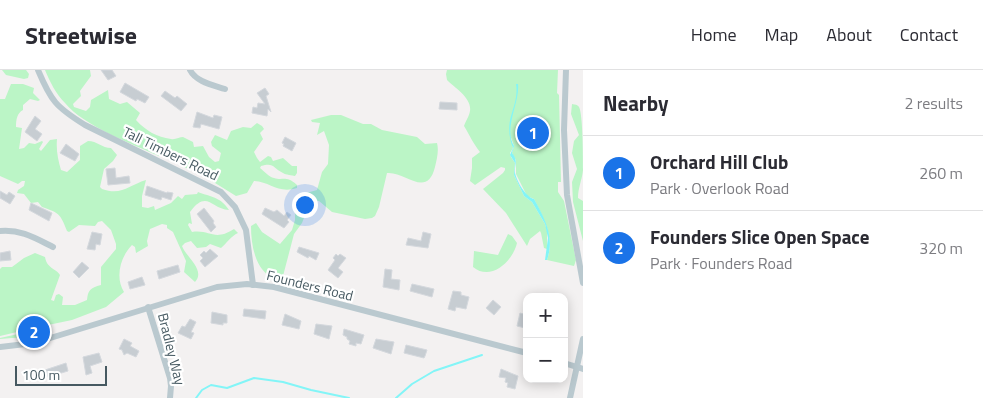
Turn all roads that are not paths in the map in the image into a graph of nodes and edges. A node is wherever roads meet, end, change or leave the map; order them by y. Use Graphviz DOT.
graph roads {
  1 [pos="38,70"];
  2 [pos="190,70"];
  3 [pos="566,70"];
  4 [pos="225,89"];
  5 [pos="0,231"];
  6 [pos="53,247"];
  7 [pos="583,282"];
  8 [pos="253,285"];
  9 [pos="148,307"];
  10 [pos="583,338"];
  11 [pos="0,347"];
  12 [pos="523,352"];
  13 [pos="568,364"];
  14 [pos="580,368"];
  15 [pos="170,398"];
  16 [pos="570,398"];
  1 -- 8 [label="street, Tall Timbers Road"];
  2 -- 4 [label="street"];
  3 -- 7 [label="street"];
  5 -- 6 [label="street"];
  8 -- 9 [label="street, Founders Road"];
  8 -- 12 [label="street, Founders Road"];
  9 -- 11 [label="street, Founders Road"];
  9 -- 15 [label="street, Bradley Way"];
  10 -- 14 [label="street"];
  13 -- 14 [label="street"];
  14 -- 16 [label="street"];
}
